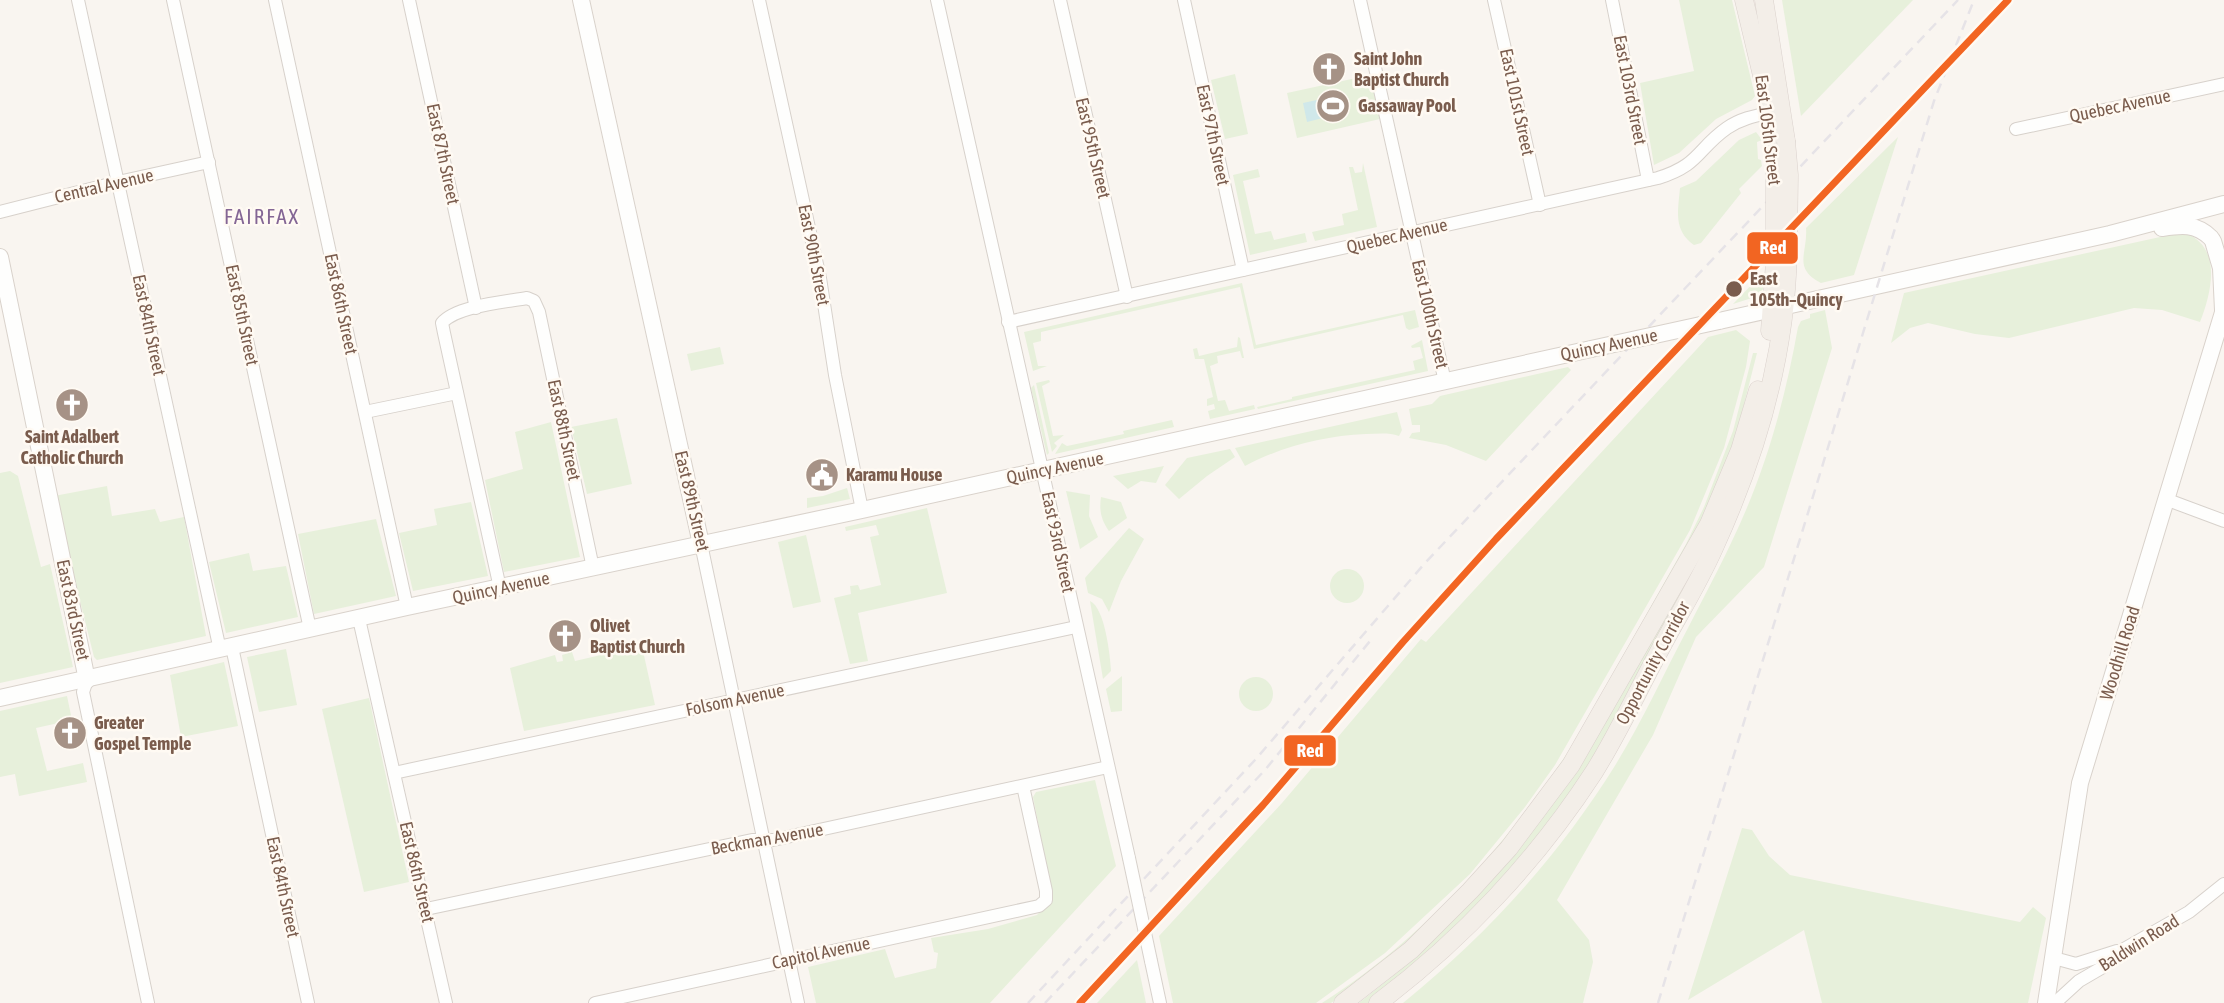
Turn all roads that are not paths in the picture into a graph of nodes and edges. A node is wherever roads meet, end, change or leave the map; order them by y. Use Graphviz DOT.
graph roads {
  1 [pos="78,0"];
  2 [pos="173,0"];
  3 [pos="275,0"];
  4 [pos="409,0"];
  5 [pos="581,0"];
  6 [pos="759,0"];
  7 [pos="937,0"];
  8 [pos="1060,0"];
  9 [pos="1184,0"];
  10 [pos="1360,0"];
  11 [pos="1494,0"];
  12 [pos="1612,0"];
  13 [pos="1744,0"];
  14 [pos="1764,0"];
  15 [pos="2224,84"];
  16 [pos="1768,113"];
  17 [pos="2016,129"];
  18 [pos="1781,147"];
  19 [pos="209,162"];
  20 [pos="1648,180"];
  21 [pos="118,182"];
  22 [pos="2224,204"];
  23 [pos="1540,205"];
  24 [pos="0,212"];
  25 [pos="1412,233"];
  26 [pos="2110,234"];
  27 [pos="2216,242"];
  28 [pos="1788,247"];
  29 [pos="0,257"];
  30 [pos="1775,262"];
  31 [pos="1243,270"];
  32 [pos="1127,297"];
  33 [pos="476,308"];
  34 [pos="1779,308"];
  35 [pos="2224,310"];
  36 [pos="1008,322"];
  37 [pos="1445,382"];
  38 [pos="457,393"];
  39 [pos="365,412"];
  40 [pos="1042,470"];
  41 [pos="2168,500"];
  42 [pos="862,510"];
  43 [pos="2224,521"];
  44 [pos="701,544"];
  45 [pos="593,568"];
  46 [pos="500,588"];
  47 [pos="407,607"];
  48 [pos="359,619"];
  49 [pos="1076,627"];
  50 [pos="310,629"];
  51 [pos="226,649"];
  52 [pos="87,680"];
  53 [pos="0,698"];
  54 [pos="734,700"];
  55 [pos="1108,768"];
  56 [pos="394,773"];
  57 [pos="1023,786"];
  58 [pos="763,840"];
  59 [pos="2224,884"];
  60 [pos="426,909"];
  61 [pos="2124,949"];
  62 [pos="2054,958"];
  63 [pos="790,960"];
  64 [pos="148,1003"];
  65 [pos="308,1003"];
  66 [pos="446,1003"];
  67 [pos="595,1003"];
  68 [pos="798,1003"];
  69 [pos="1160,1003"];
  70 [pos="1343,1003"];
  71 [pos="1378,1003"];
  72 [pos="2046,1003"];
  73 [pos="2055,1003"];
  1 -- 21 [label="street, East 84th Street"];
  2 -- 19 [label="street, East 85th Street"];
  3 -- 39 [label="street, East 86th Street"];
  4 -- 33 [label="street, East 87th Street"];
  5 -- 44 [label="street, East 89th Street"];
  6 -- 42 [label="street, East 90th Street"];
  7 -- 36 [label="street, East 93rd Street"];
  8 -- 32 [label="street, East 95th Street"];
  9 -- 31 [label="street, East 97th Street"];
  10 -- 25 [label="street, East 100th Street"];
  11 -- 23 [label="street, East 101st Street"];
  12 -- 20 [label="street, East 103rd Street"];
  13 -- 16 [label="main road, East 105th Street"];
  14 -- 18 [label="main road, East 105th Street"];
  15 -- 17 [label="street, Quebec Avenue"];
  16 -- 18 [label="main road, East 105th Street"];
  16 -- 20 [label="street, Quebec Avenue"];
  18 -- 28 [label="main road, East 105th Street, bridge"];
  18 -- 30 [label="main road, East 105th Street, bridge"];
  19 -- 21 [label="street, Central Avenue"];
  19 -- 50 [label="street, East 85th Street"];
  20 -- 23 [label="street, Quebec Avenue"];
  21 -- 24 [label="street, Central Avenue"];
  21 -- 51 [label="street, East 84th Street"];
  22 -- 26 [label="street, Quincy Avenue"];
  22 -- 27 [label="street"];
  23 -- 25 [label="street, Quebec Avenue"];
  25 -- 31 [label="street, Quebec Avenue"];
  25 -- 37 [label="street, East 100th Street"];
  26 -- 27 [label="street, Quincy Avenue"];
  26 -- 34 [label="street, Quincy Avenue"];
  27 -- 35 [label="street, Woodhill Road"];
  28 -- 34 [label="main road, Opportunity Corridor"];
  29 -- 52 [label="street, East 83rd Street"];
  30 -- 34 [label="main road, Opportunity Corridor"];
  31 -- 32 [label="street, Quebec Avenue"];
  32 -- 36 [label="street, Quebec Avenue"];
  33 -- 38 [label="street"];
  33 -- 45 [label="street, East 88th Street"];
  34 -- 37 [label="street, Quincy Avenue, bridge"];
  34 -- 70 [label="main road, Opportunity Corridor"];
  34 -- 71 [label="main road, Opportunity Corridor"];
  35 -- 41 [label="street, Woodhill Road"];
  36 -- 40 [label="street, East 93rd Street"];
  37 -- 40 [label="street, Quincy Avenue"];
  38 -- 39 [label="street"];
  38 -- 46 [label="street"];
  39 -- 47 [label="street, East 86th Street"];
  40 -- 42 [label="street, Quincy Avenue"];
  40 -- 49 [label="street, East 93rd Street"];
  41 -- 43 [label="street"];
  41 -- 62 [label="street, Woodhill Road"];
  42 -- 44 [label="street, Quincy Avenue"];
  44 -- 45 [label="street, Quincy Avenue"];
  44 -- 54 [label="street, East 89th Street"];
  45 -- 46 [label="street, Quincy Avenue"];
  46 -- 47 [label="street, Quincy Avenue"];
  47 -- 48 [label="street, Quincy Avenue"];
  48 -- 50 [label="street, Quincy Avenue"];
  48 -- 56 [label="street, East 86th Street"];
  49 -- 54 [label="street, Folsom Avenue"];
  49 -- 55 [label="street, East 93rd Street"];
  50 -- 51 [label="street, Quincy Avenue"];
  51 -- 52 [label="street, Quincy Avenue"];
  51 -- 65 [label="street, East 84th Street"];
  52 -- 53 [label="street, Quincy Avenue"];
  52 -- 64 [label="street, East 83rd Street"];
  54 -- 56 [label="street, Folsom Avenue"];
  54 -- 58 [label="street, East 89th Street"];
  55 -- 57 [label="street, Beckman Avenue"];
  55 -- 69 [label="street, East 93rd Street, bridge"];
  56 -- 60 [label="street, East 86th Street"];
  57 -- 58 [label="street, Beckman Avenue"];
  57 -- 63 [label="street, Capitol Avenue"];
  58 -- 60 [label="street, Beckman Avenue"];
  58 -- 63 [label="street, East 89th Street"];
  59 -- 61 [label="street, Baldwin Road"];
  60 -- 66 [label="street, East 86th Street"];
  61 -- 62 [label="street"];
  61 -- 73 [label="street, Baldwin Road"];
  62 -- 72 [label="street, Woodhill Road"];
  63 -- 67 [label="street, Capitol Avenue"];
  63 -- 68 [label="street, East 89th Street"];
}
